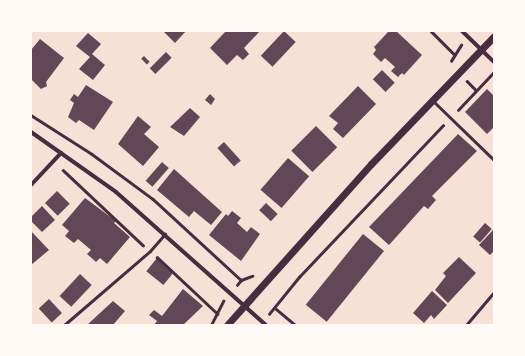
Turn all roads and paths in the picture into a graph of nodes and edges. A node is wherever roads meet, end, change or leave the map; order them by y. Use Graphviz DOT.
graph roads {
  1 [pos="431,31"];
  2 [pos="462,31"];
  3 [pos="494,36"];
  4 [pos="481,49"];
  5 [pos="454,54"];
  6 [pos="494,62"];
  7 [pos="494,72"];
  8 [pos="491,75"];
  9 [pos="494,78"];
  10 [pos="432,100"];
  11 [pos="31,115"];
  12 [pos="449,119"];
  13 [pos="31,132"];
  14 [pos="61,153"];
  15 [pos="494,160"];
  16 [pos="53,162"];
  17 [pos="31,185"];
  18 [pos="165,234"];
  19 [pos="150,251"];
  20 [pos="241,280"];
  21 [pos="494,292"];
  22 [pos="230,293"];
  23 [pos="244,305"];
  24 [pos="275,308"];
  25 [pos="217,313"];
  26 [pos="262,322"];
  27 [pos="227,324"];
  28 [pos="64,325"];
  29 [pos="211,325"];
  30 [pos="266,325"];
  31 [pos="295,325"];
  32 [pos="466,325"];
  1 -- 5 [label="path"];
  2 -- 4 [label="street"];
  3 -- 4 [label="street"];
  4 -- 6 [label="street"];
  4 -- 10 [label="street"];
  7 -- 8 [label="path"];
  8 -- 9 [label="path"];
  8 -- 12 [label="path"];
  10 -- 12 [label="lane"];
  10 -- 23 [label="street"];
  11 -- 20 [label="path"];
  12 -- 15 [label="lane"];
  12 -- 24 [label="path"];
  13 -- 14 [label="street"];
  14 -- 16 [label="street"];
  14 -- 18 [label="street"];
  16 -- 17 [label="street"];
  16 -- 19 [label="path"];
  18 -- 19 [label="lane"];
  18 -- 22 [label="street"];
  19 -- 25 [label="path"];
  19 -- 28 [label="lane"];
  21 -- 32 [label="lane"];
  22 -- 23 [label="street"];
  22 -- 25 [label="path"];
  23 -- 26 [label="street"];
  23 -- 27 [label="street"];
  24 -- 26 [label="path"];
  24 -- 31 [label="path"];
  25 -- 27 [label="path"];
  25 -- 29 [label="path"];
  26 -- 30 [label="street"];
}
